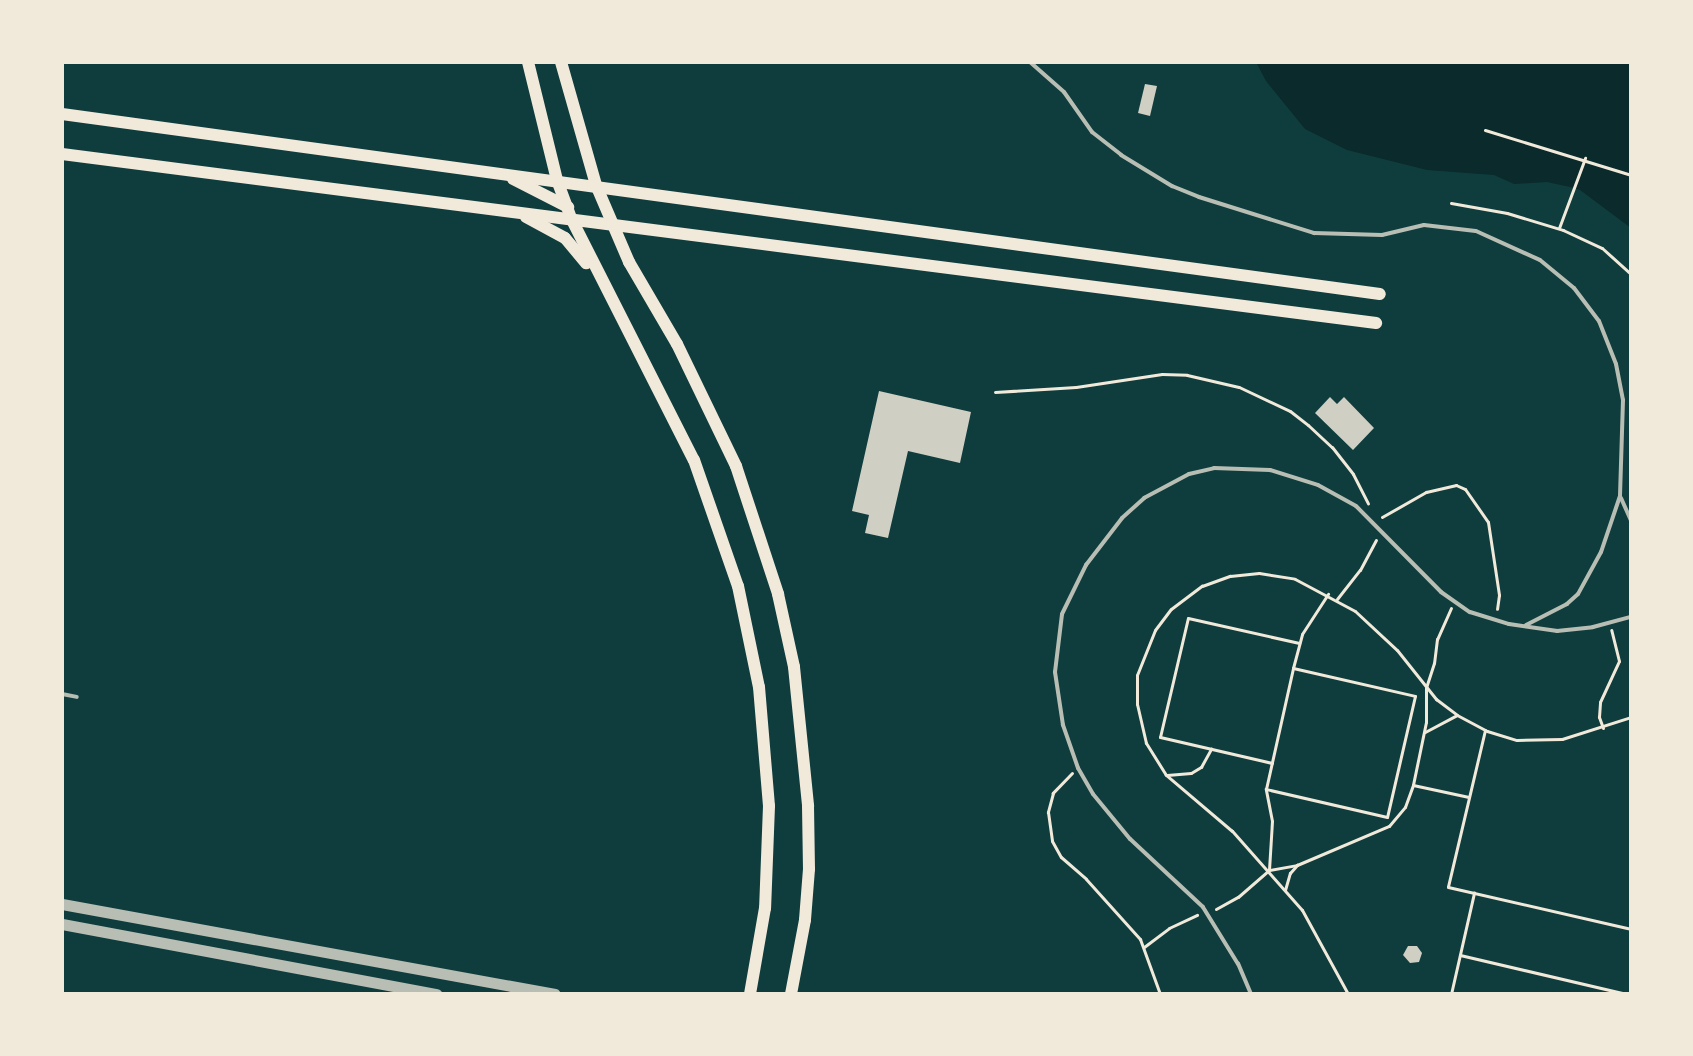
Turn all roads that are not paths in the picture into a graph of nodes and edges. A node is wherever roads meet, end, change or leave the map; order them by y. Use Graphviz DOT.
graph roads {
  1 [pos="528,62"];
  2 [pos="561,62"];
  3 [pos="1030,62"];
  4 [pos="62,114"];
  5 [pos="62,154"];
  6 [pos="494,173"];
  7 [pos="557,180"];
  8 [pos="596,185"];
  9 [pos="506,210"];
  10 [pos="568,212"];
  11 [pos="587,220"];
  12 [pos="611,223"];
  13 [pos="629,262"];
  14 [pos="599,278"];
  15 [pos="1380,294"];
  16 [pos="1376,323"];
  17 [pos="1620,496"];
  18 [pos="1631,520"];
  19 [pos="1631,617"];
  20 [pos="1524,626"];
  21 [pos="62,694"];
  22 [pos="77,697"];
  23 [pos="62,904"];
  24 [pos="62,924"];
  25 [pos="756,966"];
  26 [pos="437,994"];
  27 [pos="555,994"];
  28 [pos="741,994"];
  29 [pos="750,994"];
  30 [pos="789,994"];
  31 [pos="1251,994"];
  1 -- 7 [label="main road"];
  2 -- 8 [label="main road"];
  3 -- 17 [label="lane"];
  4 -- 6 [label="main road"];
  5 -- 9 [label="main road"];
  6 -- 7 [label="main road"];
  6 -- 10 [label="main road"];
  7 -- 8 [label="main road"];
  7 -- 10 [label="main road"];
  8 -- 12 [label="main road"];
  8 -- 15 [label="main road"];
  9 -- 10 [label="main road"];
  9 -- 14 [label="main road"];
  10 -- 11 [label="main road"];
  10 -- 14 [label="main road"];
  11 -- 12 [label="main road"];
  11 -- 13 [label="main road"];
  12 -- 13 [label="main road"];
  12 -- 16 [label="main road"];
  13 -- 30 [label="main road"];
  14 -- 25 [label="main road"];
  17 -- 18 [label="lane"];
  17 -- 20 [label="lane"];
  19 -- 20 [label="lane"];
  20 -- 31 [label="lane"];
  21 -- 22 [label="lane"];
  23 -- 27 [label="street"];
  24 -- 26 [label="street"];
  25 -- 28 [label="main road"];
  25 -- 29 [label="main road"];
}
